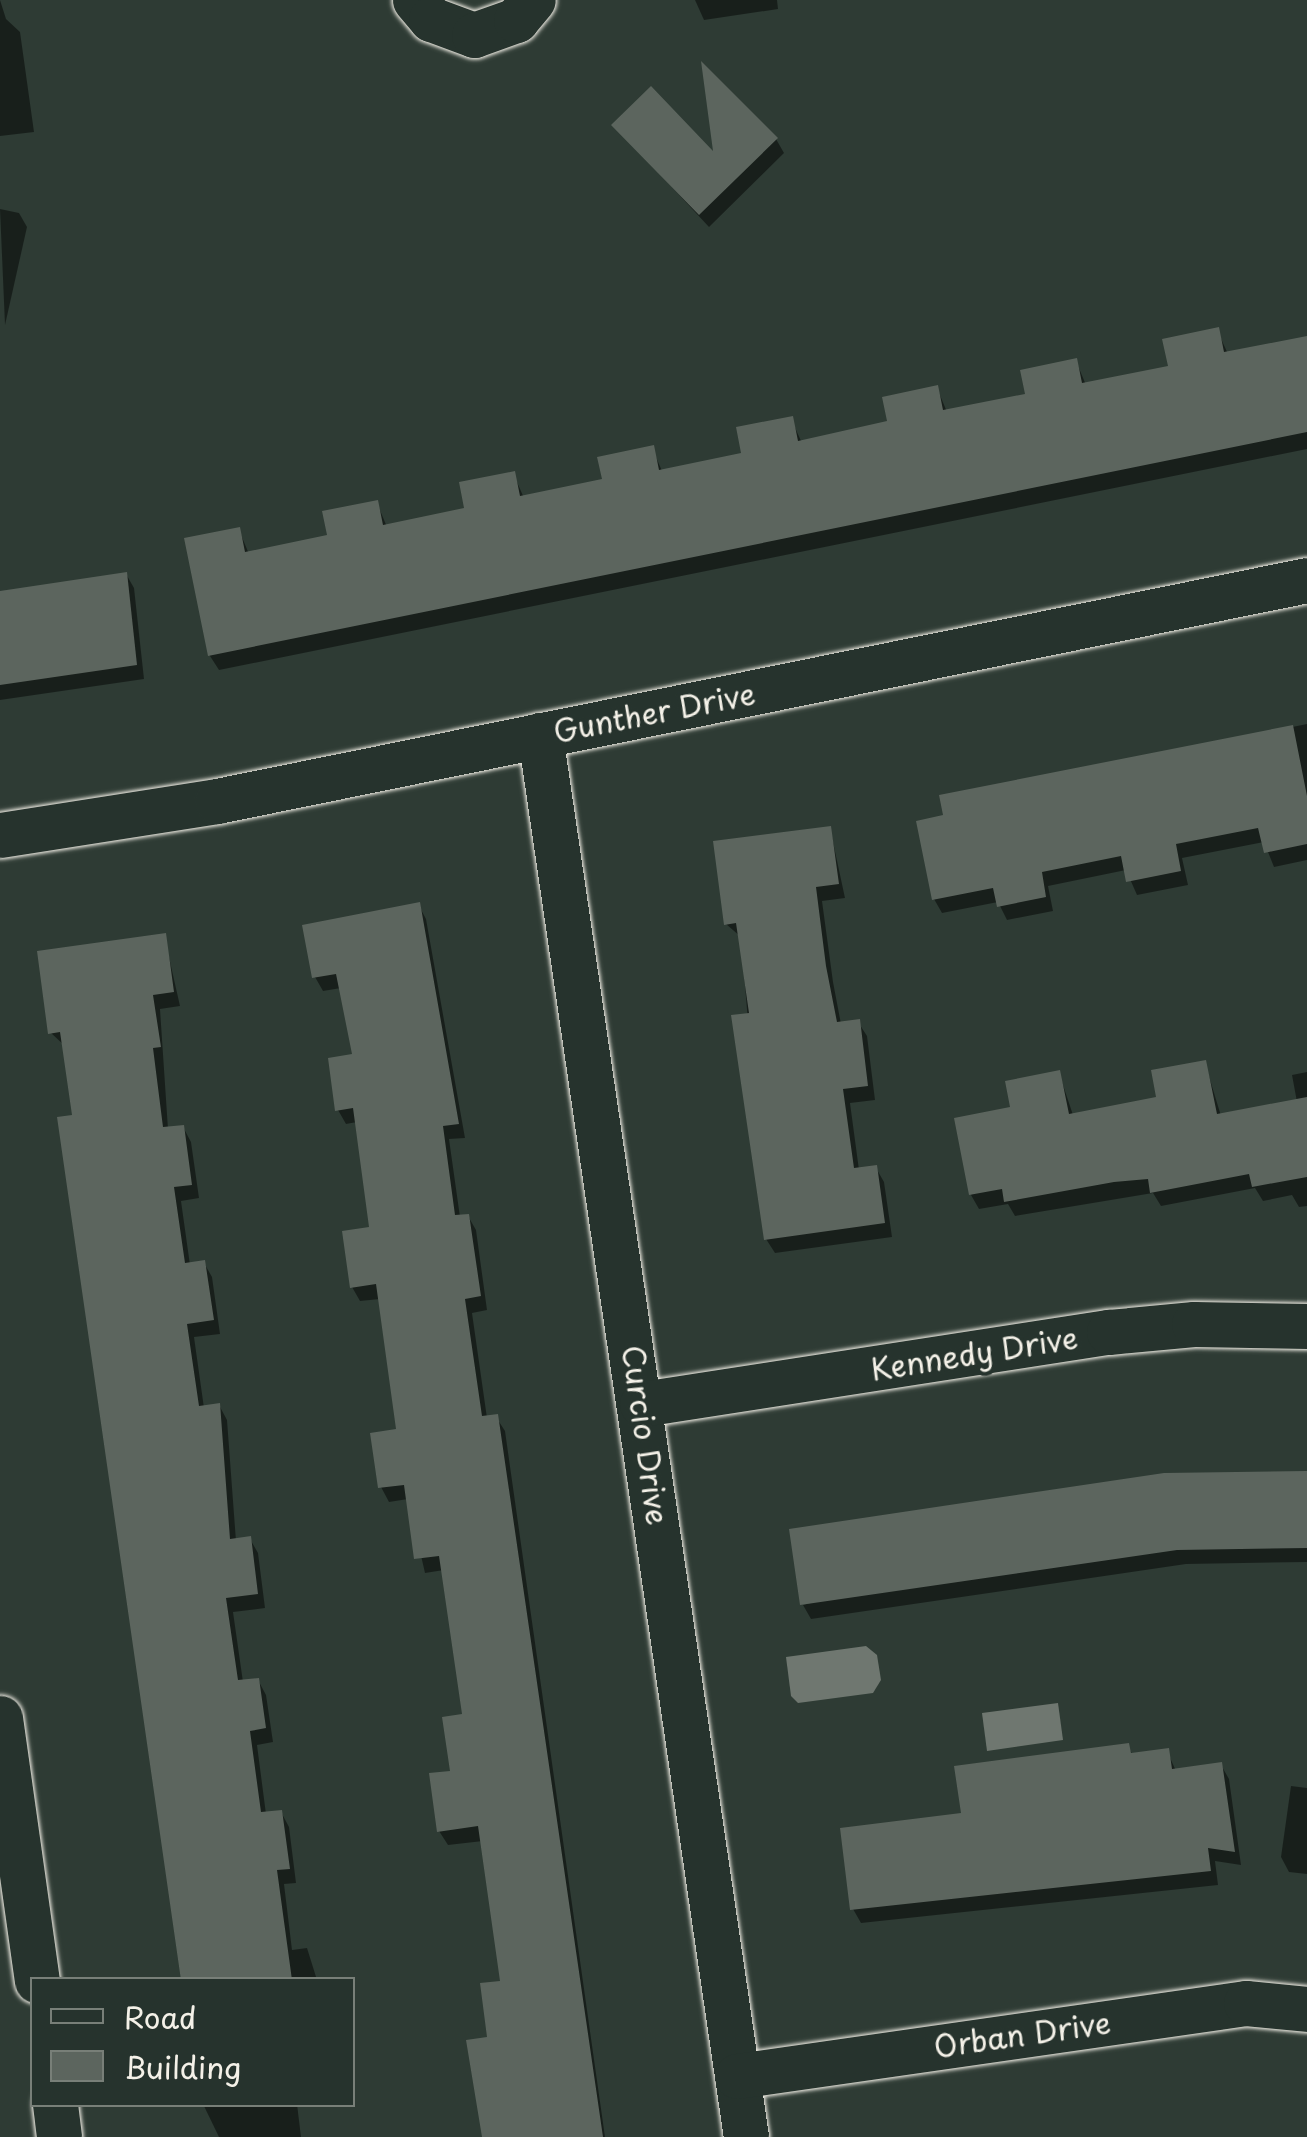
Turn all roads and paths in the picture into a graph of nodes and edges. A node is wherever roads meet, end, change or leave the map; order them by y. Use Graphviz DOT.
graph roads {
  1 [pos="416,0"];
  2 [pos="532,0"];
  3 [pos="1307,580"];
  4 [pos="540,734"];
  5 [pos="0,835"];
  6 [pos="1307,1326"];
  7 [pos="642,1404"];
  8 [pos="0,1718"];
  9 [pos="37,1977"];
  10 [pos="1307,2008"];
  11 [pos="737,2076"];
  12 [pos="54,2107"];
  13 [pos="59,2137"];
  14 [pos="746,2137"];
  1 -- 2 [label="street"];
  3 -- 4 [label="street, Gunther Drive"];
  4 -- 5 [label="street, Gunther Drive"];
  4 -- 7 [label="street, Curcio Drive"];
  6 -- 7 [label="street, Kennedy Drive"];
  7 -- 11 [label="street, Curcio Drive"];
  8 -- 9 [label="street"];
  10 -- 11 [label="street, Orban Drive"];
  11 -- 14 [label="street, Curcio Drive"];
  12 -- 13 [label="street"];
}
